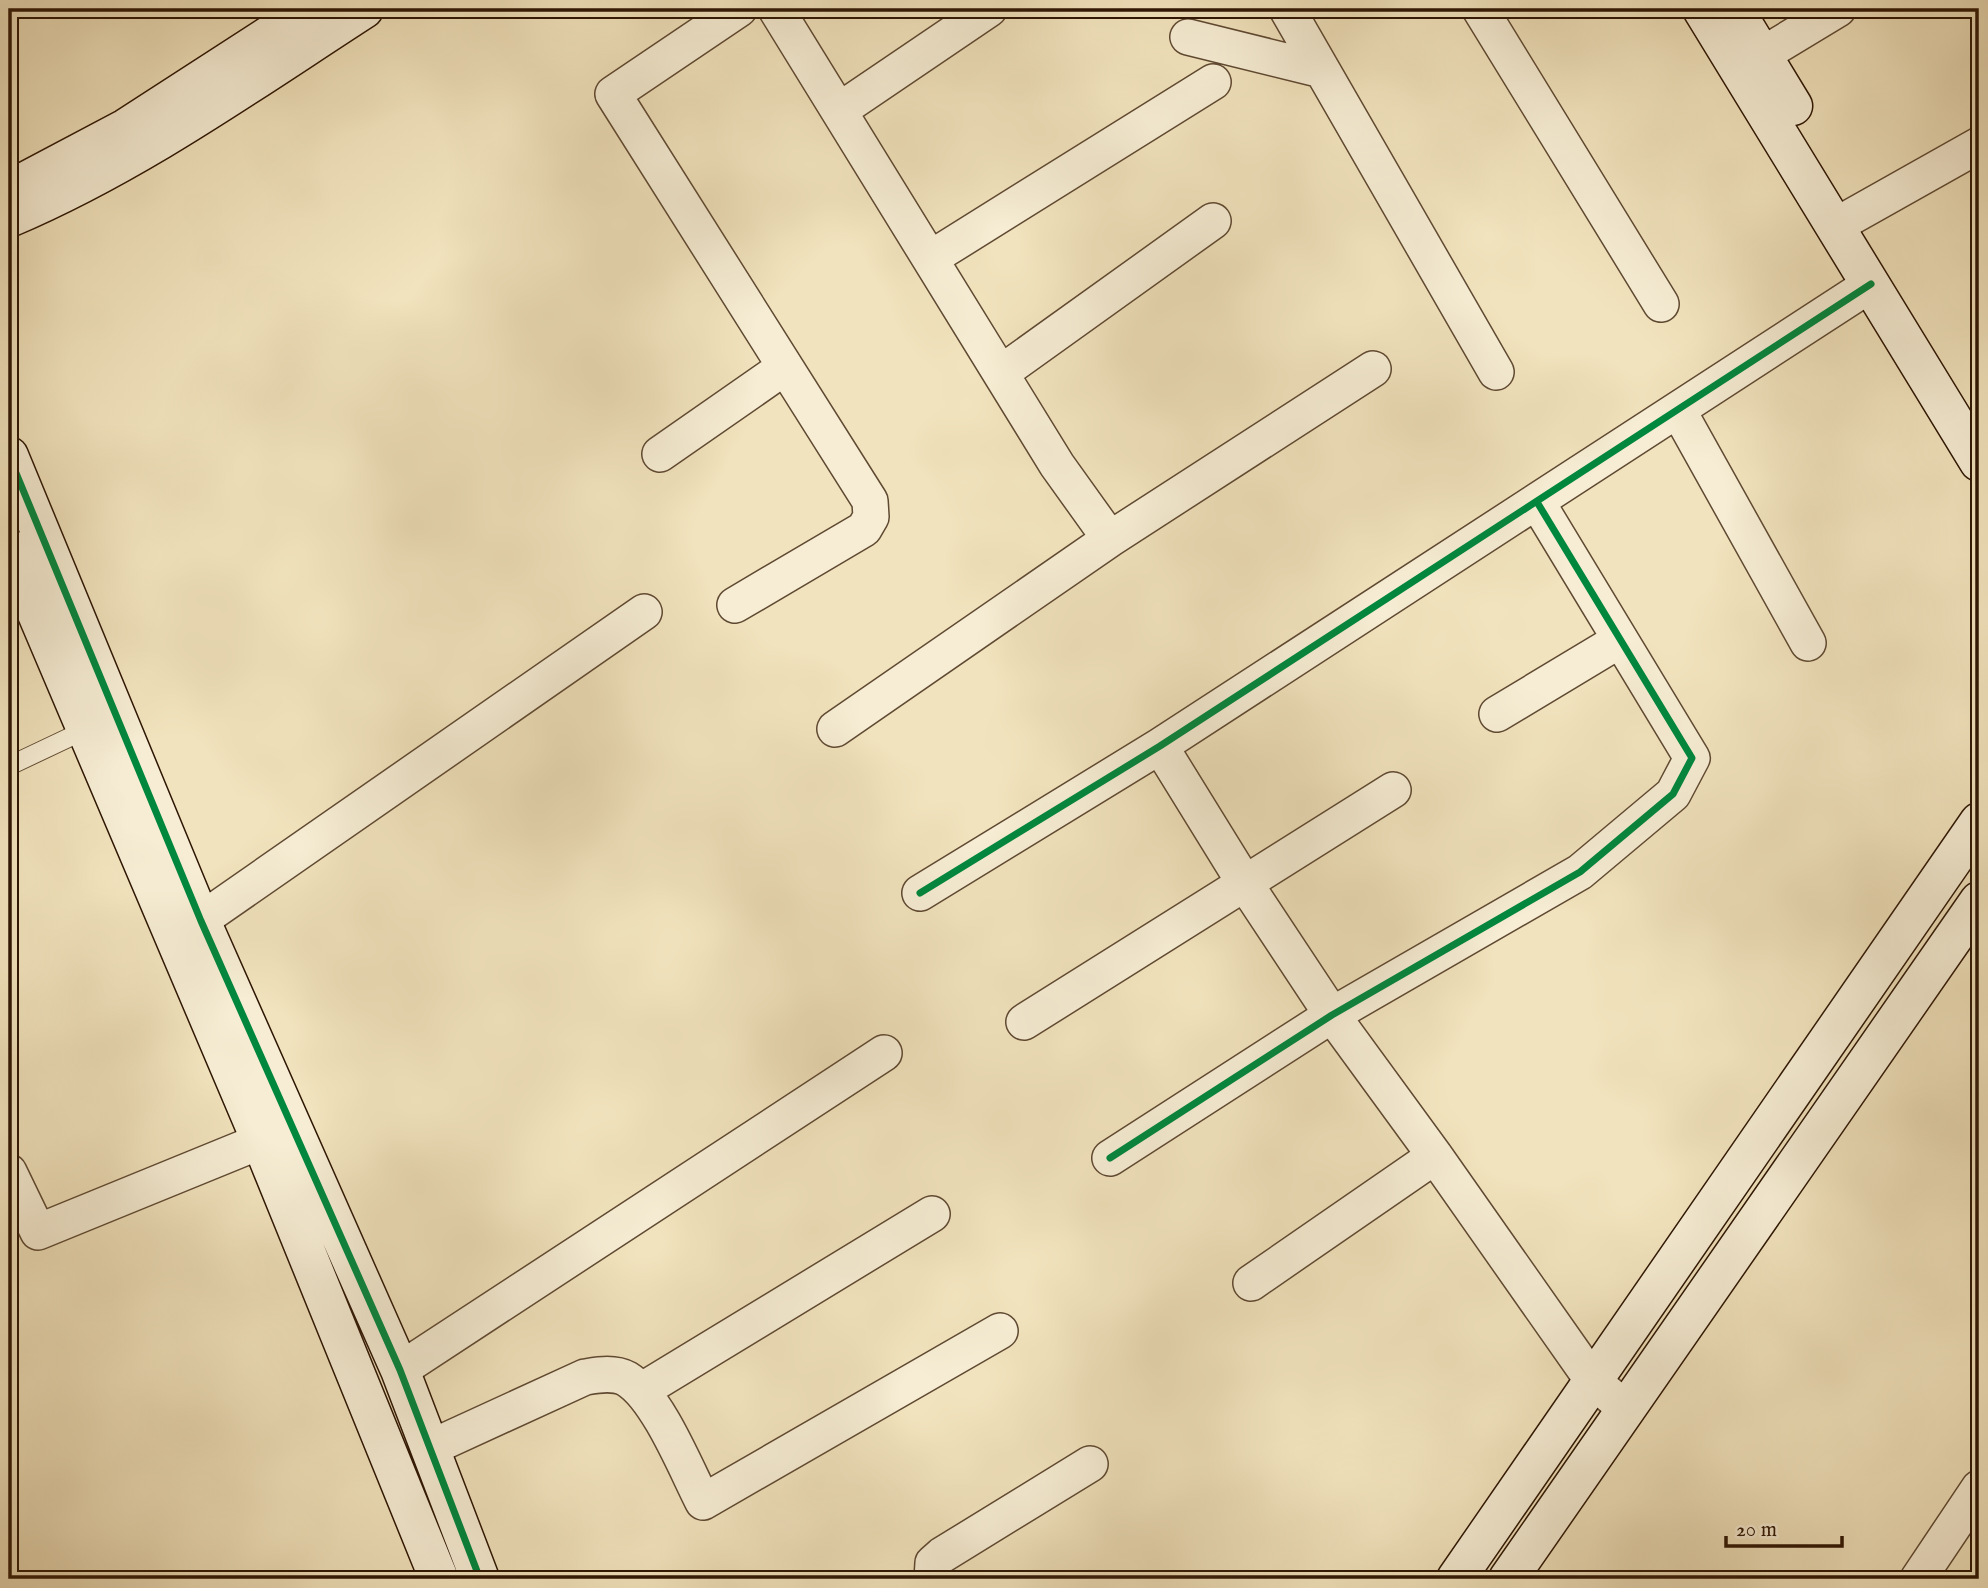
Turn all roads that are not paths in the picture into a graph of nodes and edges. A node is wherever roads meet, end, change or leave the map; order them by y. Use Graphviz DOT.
graph roads {
  1 [pos="310,9"];
  2 [pos="364,9"];
  3 [pos="739,9"];
  4 [pos="776,9"];
  5 [pos="989,9"];
  6 [pos="1287,9"];
  7 [pos="1480,9"];
  8 [pos="1702,9"];
  9 [pos="1734,9"];
  10 [pos="1838,9"];
  11 [pos="1188,37"];
  12 [pos="1762,55"];
  13 [pos="1322,70"];
  14 [pos="1213,82"];
  15 [pos="840,110"];
  16 [pos="1979,145"];
  17 [pos="9,190"];
  18 [pos="9,218"];
  19 [pos="1847,220"];
  20 [pos="1213,221"];
  21 [pos="931,258"];
  22 [pos="1871,285"];
  23 [pos="1661,304"];
  24 [pos="785,367"];
  25 [pos="1373,369"];
  26 [pos="1496,372"];
  27 [pos="1001,373"];
  28 [pos="1678,410"];
  29 [pos="1979,412"];
  30 [pos="660,454"];
  31 [pos="9,456"];
  32 [pos="1979,462"];
  33 [pos="1537,502"];
  34 [pos="1110,539"];
  35 [pos="9,548"];
  36 [pos="735,605"];
  37 [pos="644,612"];
  38 [pos="1620,640"];
  39 [pos="1808,643"];
  40 [pos="1497,714"];
  41 [pos="835,729"];
  42 [pos="85,730"];
  43 [pos="1160,746"];
  44 [pos="9,766"];
  45 [pos="1393,790"];
  46 [pos="1979,822"];
  47 [pos="1244,882"];
  48 [pos="920,893"];
  49 [pos="1979,901"];
  50 [pos="188,930"];
  51 [pos="1332,1015"];
  52 [pos="1024,1022"];
  53 [pos="884,1053"];
  54 [pos="261,1141"];
  55 [pos="1436,1156"];
  56 [pos="1110,1158"];
  57 [pos="9,1172"];
  58 [pos="932,1214"];
  59 [pos="1251,1283"];
  60 [pos="1000,1331"];
  61 [pos="400,1370"];
  62 [pos="1593,1381"];
  63 [pos="641,1391"];
  64 [pos="1626,1409"];
  65 [pos="429,1448"];
  66 [pos="1090,1464"];
  67 [pos="1979,1488"];
  68 [pos="439,1579"];
  69 [pos="480,1579"];
  70 [pos="932,1579"];
  71 [pos="1456,1579"];
  72 [pos="1508,1579"];
  73 [pos="1917,1579"];
  1 -- 17 [label="street"];
  2 -- 18 [label="street"];
  3 -- 24 [label="street"];
  4 -- 15 [label="street"];
  5 -- 15 [label="street"];
  6 -- 13 [label="street"];
  7 -- 23 [label="street"];
  8 -- 19 [label="street"];
  9 -- 12 [label="street"];
  10 -- 12 [label="street"];
  11 -- 13 [label="street"];
  12 -- 19 [label="street"];
  13 -- 26 [label="street"];
  14 -- 21 [label="street"];
  15 -- 21 [label="street"];
  16 -- 19 [label="street"];
  19 -- 22 [label="street"];
  19 -- 29 [label="street"];
  20 -- 27 [label="street"];
  21 -- 27 [label="street"];
  22 -- 28 [label="street"];
  22 -- 32 [label="street"];
  24 -- 30 [label="street"];
  24 -- 36 [label="street"];
  25 -- 34 [label="street"];
  27 -- 34 [label="street"];
  28 -- 33 [label="street"];
  28 -- 39 [label="street"];
  31 -- 50 [label="street"];
  33 -- 38 [label="street"];
  33 -- 43 [label="street"];
  34 -- 41 [label="street"];
  35 -- 42 [label="street"];
  37 -- 50 [label="street"];
  38 -- 40 [label="street"];
  38 -- 51 [label="street"];
  42 -- 44 [label="lane"];
  42 -- 50 [label="street"];
  43 -- 47 [label="street"];
  43 -- 48 [label="street"];
  45 -- 47 [label="street"];
  46 -- 62 [label="street"];
  47 -- 51 [label="street"];
  47 -- 52 [label="street"];
  49 -- 64 [label="street"];
  50 -- 54 [label="street"];
  50 -- 61 [label="street"];
  51 -- 55 [label="street"];
  51 -- 56 [label="street"];
  53 -- 61 [label="street"];
  54 -- 57 [label="street"];
  54 -- 68 [label="street"];
  55 -- 59 [label="street"];
  55 -- 62 [label="street"];
  58 -- 63 [label="street"];
  60 -- 63 [label="street"];
  61 -- 65 [label="street"];
  62 -- 64 [label="street"];
  62 -- 71 [label="street"];
  63 -- 65 [label="street"];
  64 -- 72 [label="street"];
  65 -- 69 [label="street"];
  66 -- 70 [label="street"];
  67 -- 73 [label="street"];
}
